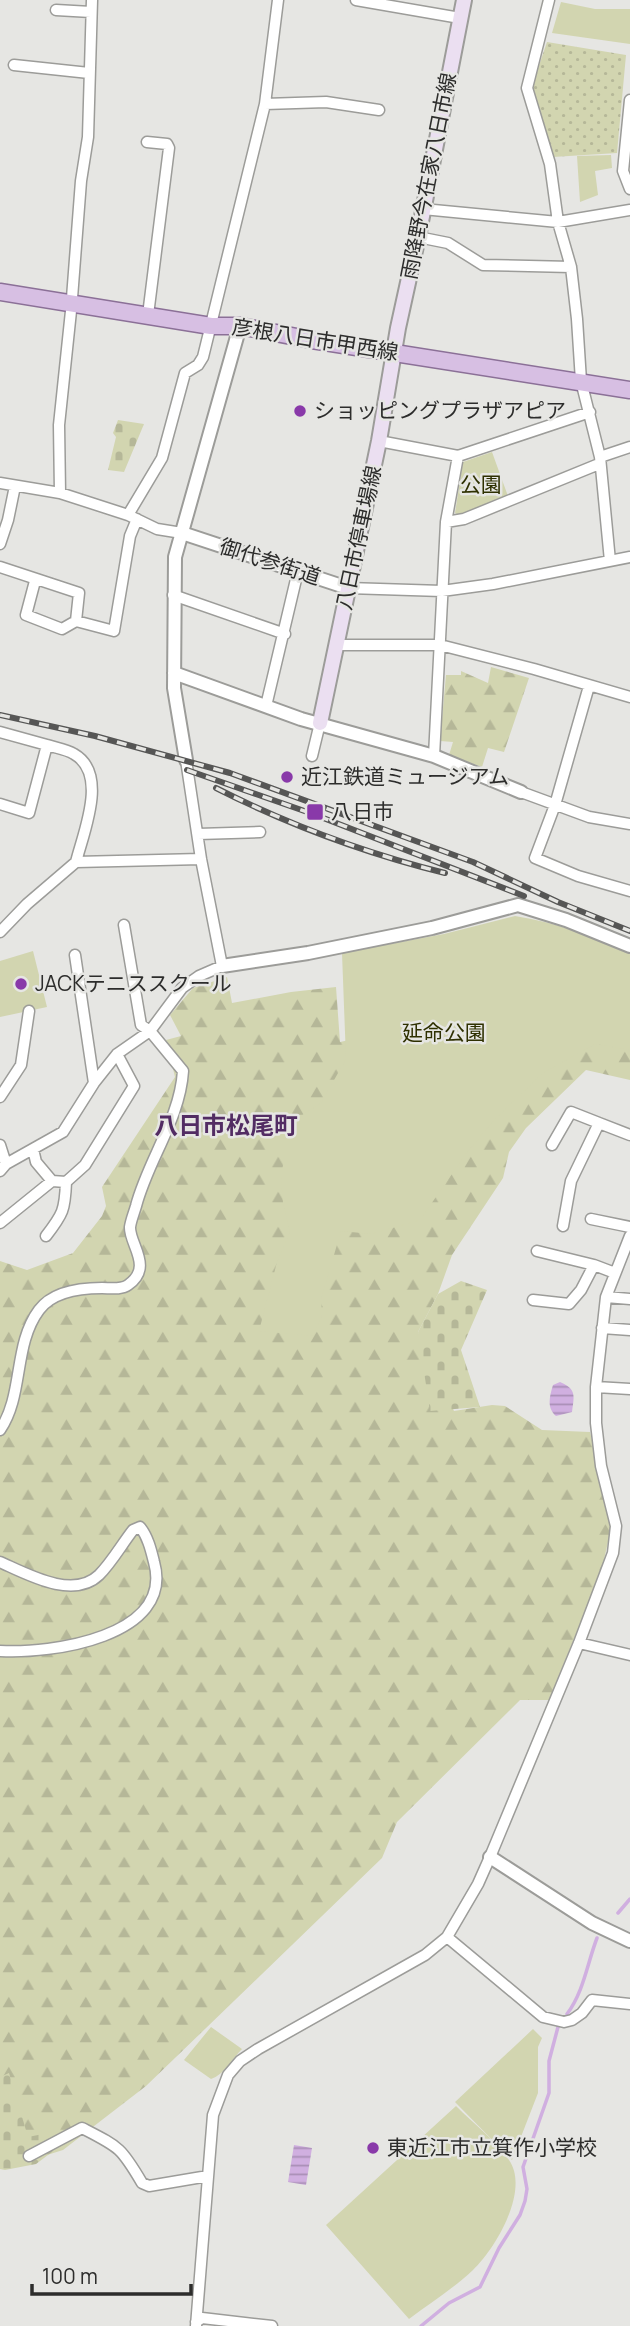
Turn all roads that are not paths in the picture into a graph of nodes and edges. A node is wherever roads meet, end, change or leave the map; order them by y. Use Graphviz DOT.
graph roads {
  1 [pos="92,0"];
  2 [pos="278,0"];
  3 [pos="356,0"];
  4 [pos="464,0"];
  5 [pos="549,0"];
  6 [pos="56,10"];
  7 [pos="91,12"];
  8 [pos="460,18"];
  9 [pos="14,65"];
  10 [pos="89,73"];
  11 [pos="630,100"];
  12 [pos="265,103"];
  13 [pos="379,110"];
  14 [pos="147,142"];
  15 [pos="630,189"];
  16 [pos="424,209"];
  17 [pos="630,210"];
  18 [pos="558,222"];
  19 [pos="418,237"];
  20 [pos="571,267"];
  21 [pos="0,292"];
  22 [pos="72,304"];
  23 [pos="148,315"];
  24 [pos="211,326"];
  25 [pos="240,326"];
  26 [pos="394,352"];
  27 [pos="581,381"];
  28 [pos="630,390"];
  29 [pos="590,412"];
  30 [pos="379,441"];
  31 [pos="630,447"];
  32 [pos="458,456"];
  33 [pos="600,461"];
  34 [pos="0,483"];
  35 [pos="15,486"];
  36 [pos="60,493"];
  37 [pos="132,517"];
  38 [pos="446,522"];
  39 [pos="182,533"];
  40 [pos="0,544"];
  41 [pos="630,557"];
  42 [pos="610,561"];
  43 [pos="0,567"];
  44 [pos="298,571"];
  45 [pos="35,581"];
  46 [pos="348,587"];
  47 [pos="442,591"];
  48 [pos="173,595"];
  49 [pos="76,621"];
  50 [pos="285,634"];
  51 [pos="337,645"];
  52 [pos="440,645"];
  53 [pos="174,673"];
  54 [pos="589,686"];
  55 [pos="630,697"];
  56 [pos="266,706"];
  57 [pos="320,723"];
  58 [pos="0,732"];
  59 [pos="47,745"];
  60 [pos="434,756"];
  61 [pos="312,757"];
  62 [pos="186,760"];
  63 [pos="521,792"];
  64 [pos="0,804"];
  65 [pos="555,805"];
  66 [pos="630,824"];
  67 [pos="260,832"];
  68 [pos="198,834"];
  69 [pos="201,859"];
  70 [pos="76,862"];
  71 [pos="630,891"];
  72 [pos="124,925"];
  73 [pos="0,932"];
  74 [pos="630,946"];
  75 [pos="75,956"];
  76 [pos="222,967"];
  77 [pos="29,1011"];
  78 [pos="150,1031"];
  79 [pos="117,1055"];
  80 [pos="94,1083"];
  81 [pos="0,1097"];
  82 [pos="599,1123"];
  83 [pos="630,1135"];
  84 [pos="0,1145"];
  85 [pos="552,1146"];
  86 [pos="33,1149"];
  87 [pos="3,1168"];
  88 [pos="52,1181"];
  89 [pos="66,1182"];
  90 [pos="591,1219"];
  91 [pos="0,1223"];
  92 [pos="563,1226"];
  93 [pos="630,1227"];
  94 [pos="630,1236"];
  95 [pos="46,1237"];
  96 [pos="537,1251"];
  97 [pos="594,1265"];
  98 [pos="615,1273"];
  99 [pos="606,1297"];
  100 [pos="630,1299"];
  101 [pos="533,1300"];
  102 [pos="602,1328"];
  103 [pos="630,1330"];
  104 [pos="596,1387"];
  105 [pos="630,1389"];
  106 [pos="0,1430"];
  107 [pos="0,1562"];
  108 [pos="579,1643"];
  109 [pos="0,1651"];
  110 [pos="630,1655"];
  111 [pos="490,1857"];
  112 [pos="447,1937"];
  113 [pos="630,1941"];
  114 [pos="630,2004"];
  115 [pos="29,2156"];
  116 [pos="208,2176"];
  117 [pos="196,2324"];
  118 [pos="272,2326"];
  1 -- 7 [label="street"];
  2 -- 12 [label="street"];
  3 -- 8 [label="street"];
  4 -- 8 [label="main road, 雨降野今在家八日市線"];
  5 -- 18 [label="street"];
  6 -- 7 [label="street"];
  7 -- 10 [label="street"];
  8 -- 16 [label="main road, 雨降野今在家八日市線"];
  9 -- 10 [label="street"];
  10 -- 22 [label="street"];
  11 -- 15 [label="street"];
  12 -- 13 [label="street"];
  12 -- 24 [label="street"];
  14 -- 23 [label="street"];
  16 -- 18 [label="street"];
  16 -- 19 [label="main road, 雨降野今在家八日市線"];
  17 -- 18 [label="street"];
  18 -- 20 [label="street"];
  19 -- 20 [label="street"];
  19 -- 26 [label="main road, 雨降野今在家八日市線"];
  20 -- 27 [label="street"];
  21 -- 22 [label="main road, 彦根八日市甲西線"];
  22 -- 23 [label="main road, 彦根八日市甲西線"];
  22 -- 36 [label="street"];
  23 -- 24 [label="main road, 彦根八日市甲西線"];
  24 -- 25 [label="main road, 彦根八日市甲西線"];
  24 -- 37 [label="street"];
  25 -- 26 [label="main road, 彦根八日市甲西線"];
  25 -- 39 [label="street"];
  26 -- 27 [label="main road, 彦根八日市甲西線"];
  26 -- 30 [label="main road, 八日市停車場線"];
  27 -- 28 [label="main road, 彦根八日市甲西線"];
  27 -- 29 [label="street"];
  29 -- 32 [label="street"];
  29 -- 33 [label="street"];
  30 -- 32 [label="street"];
  30 -- 46 [label="main road, 八日市停車場線"];
  31 -- 33 [label="street"];
  32 -- 38 [label="street"];
  33 -- 38 [label="street"];
  33 -- 42 [label="street"];
  34 -- 35 [label="street, 御代参街道"];
  35 -- 36 [label="street, 御代参街道"];
  35 -- 40 [label="street"];
  36 -- 37 [label="street, 御代参街道"];
  37 -- 39 [label="street, 御代参街道"];
  37 -- 49 [label="street"];
  38 -- 47 [label="street"];
  39 -- 44 [label="street, 御代参街道"];
  39 -- 48 [label="street"];
  41 -- 42 [label="street, 御代参街道"];
  42 -- 47 [label="street, 御代参街道"];
  43 -- 45 [label="street"];
  44 -- 46 [label="street, 御代参街道"];
  44 -- 50 [label="street"];
  45 -- 49 [label="street"];
  45 -- 49 [label="street"];
  46 -- 47 [label="street, 御代参街道"];
  46 -- 51 [label="main road, 八日市停車場線"];
  47 -- 52 [label="street"];
  48 -- 50 [label="street"];
  48 -- 53 [label="street"];
  50 -- 56 [label="street"];
  51 -- 52 [label="street"];
  51 -- 57 [label="main road, 八日市停車場線"];
  52 -- 54 [label="street"];
  52 -- 60 [label="street"];
  53 -- 56 [label="street"];
  53 -- 62 [label="street"];
  54 -- 55 [label="street"];
  54 -- 65 [label="street"];
  56 -- 57 [label="street"];
  57 -- 60 [label="street"];
  57 -- 61 [label="street"];
  58 -- 59 [label="street"];
  59 -- 64 [label="street"];
  59 -- 70 [label="street"];
  60 -- 63 [label="street"];
  62 -- 68 [label="street"];
  63 -- 65 [label="street"];
  65 -- 66 [label="street"];
  65 -- 71 [label="street"];
  67 -- 68 [label="street"];
  68 -- 69 [label="street"];
  69 -- 70 [label="street"];
  69 -- 76 [label="street"];
  70 -- 73 [label="street"];
  72 -- 78 [label="street"];
  74 -- 76 [label="street"];
  75 -- 80 [label="street"];
  76 -- 78 [label="street"];
  77 -- 81 [label="street"];
  78 -- 79 [label="street"];
  78 -- 106 [label="street"];
  79 -- 80 [label="street"];
  79 -- 89 [label="street"];
  80 -- 86 [label="street"];
  82 -- 83 [label="street"];
  82 -- 85 [label="street"];
  82 -- 92 [label="street"];
  84 -- 87 [label="street"];
  86 -- 87 [label="street"];
  86 -- 88 [label="street"];
  88 -- 89 [label="street"];
  88 -- 91 [label="street"];
  89 -- 95 [label="street"];
  90 -- 93 [label="street"];
  94 -- 98 [label="street"];
  96 -- 97 [label="street"];
  97 -- 98 [label="street"];
  97 -- 101 [label="street"];
  98 -- 99 [label="street"];
  99 -- 100 [label="street"];
  99 -- 102 [label="street"];
  102 -- 103 [label="street"];
  102 -- 104 [label="street"];
  104 -- 105 [label="street"];
  104 -- 108 [label="street"];
  107 -- 109 [label="street"];
  108 -- 110 [label="street"];
  108 -- 111 [label="street"];
  111 -- 112 [label="street"];
  111 -- 113 [label="street"];
  112 -- 114 [label="street"];
  112 -- 116 [label="street"];
  115 -- 116 [label="street"];
  116 -- 117 [label="street"];
  117 -- 118 [label="street"];
}
